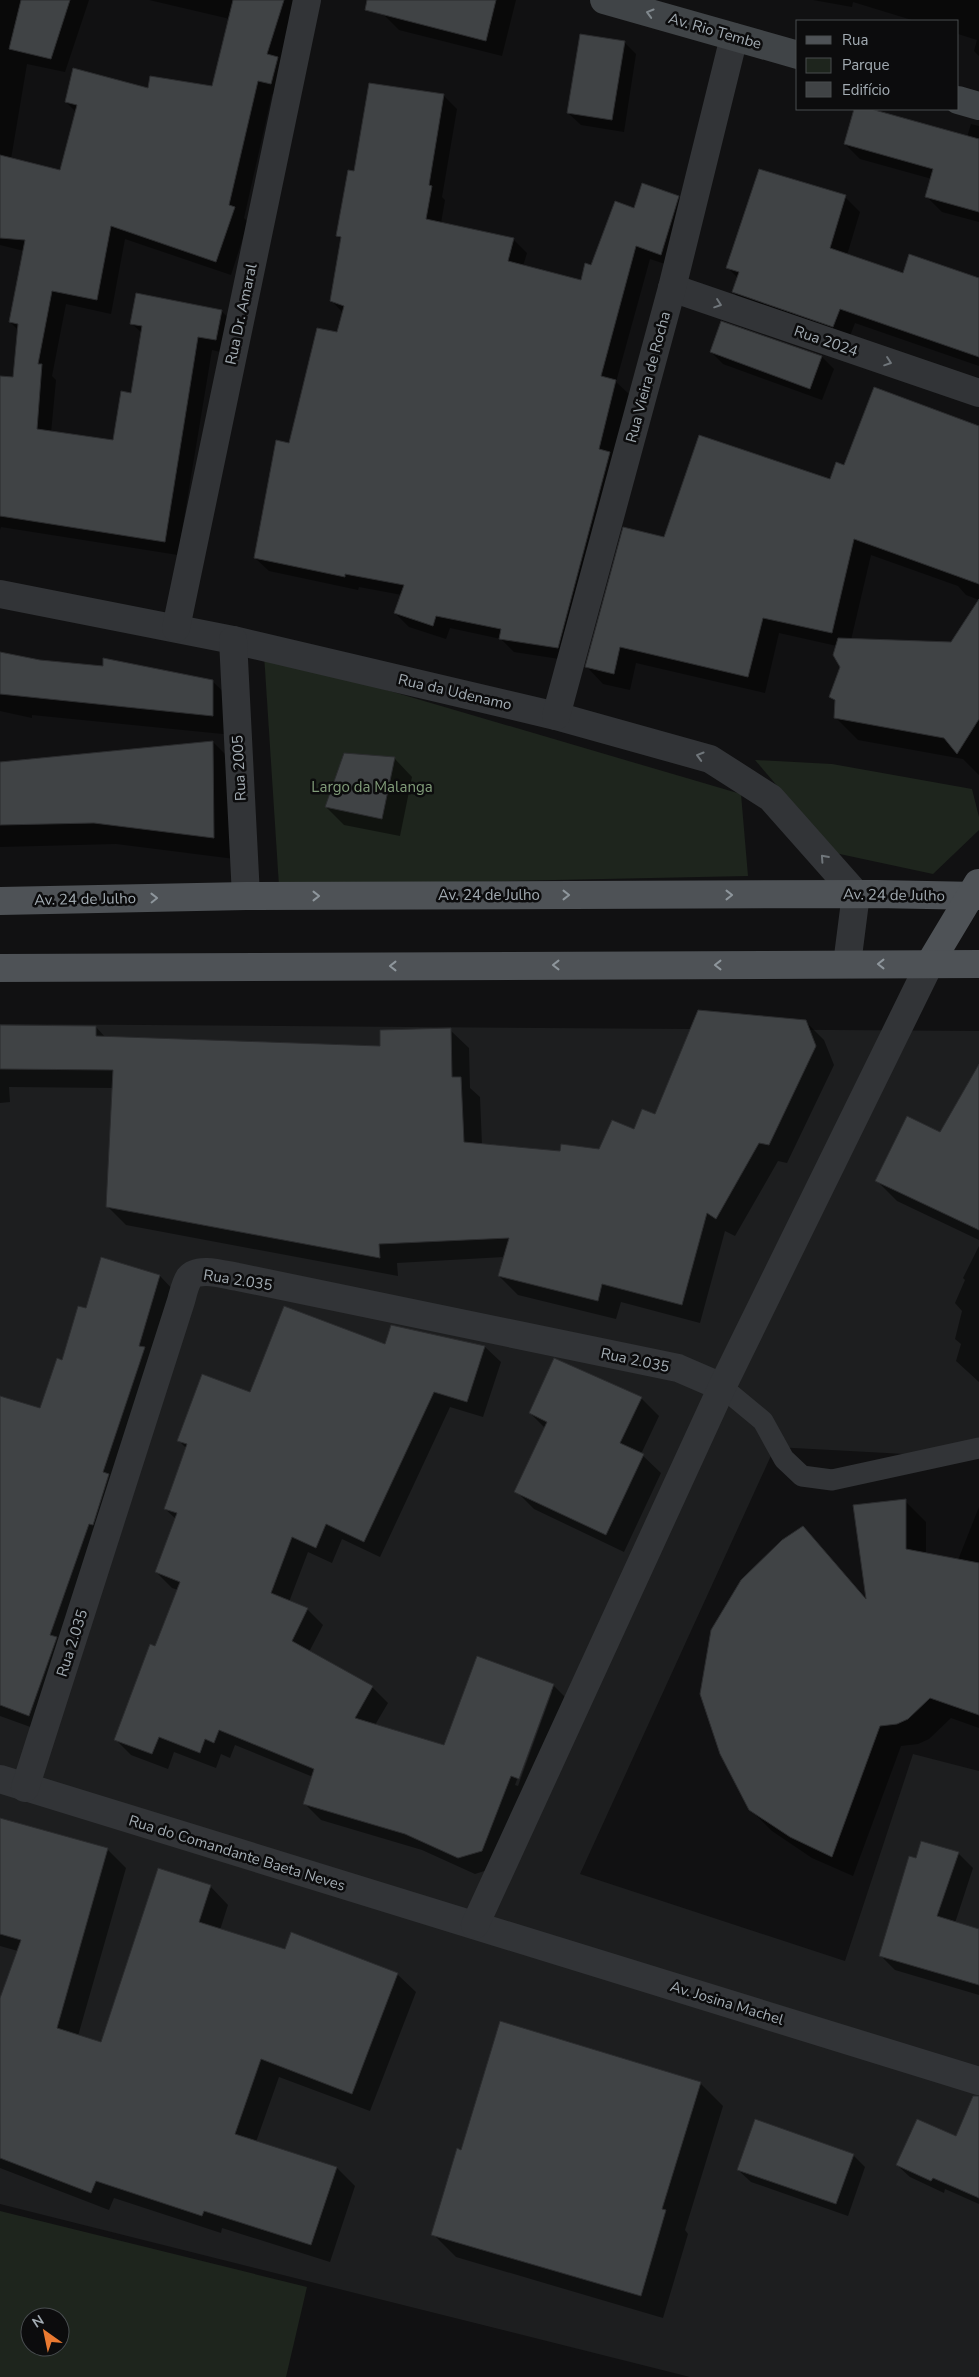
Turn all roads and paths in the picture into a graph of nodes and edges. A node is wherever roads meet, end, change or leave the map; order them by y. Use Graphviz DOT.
graph roads {
  1 [pos="307,0"];
  2 [pos="604,0"];
  3 [pos="734,37"];
  4 [pos="796,54"];
  5 [pos="959,100"];
  6 [pos="979,106"];
  7 [pos="672,288"];
  8 [pos="979,394"];
  9 [pos="0,594"];
  10 [pos="176,628"];
  11 [pos="233,640"];
  12 [pos="556,716"];
  13 [pos="976,891"];
  14 [pos="856,894"];
  15 [pos="246,896"];
  16 [pos="0,901"];
  17 [pos="930,963"];
  18 [pos="847,964"];
  19 [pos="979,964"];
  20 [pos="0,968"];
  21 [pos="722,1387"];
  22 [pos="979,1448"];
  23 [pos="0,1779"];
  24 [pos="25,1788"];
  25 [pos="475,1925"];
  26 [pos="979,2081"];
  1 -- 10 [label="street, Rua Dr. Amaral"];
  3 -- 2 [label="main road, Av. Rio Tembe, one-way"];
  3 -- 4 [label="main road, Av. Rio Tembe"];
  3 -- 7 [label="street, Rua Vieira de Rocha"];
  5 -- 6 [label="main road"];
  7 -- 8 [label="street, Rua 2024, one-way"];
  7 -- 12 [label="street, Rua Vieira de Rocha"];
  9 -- 10 [label="street, Rua da Udenamo"];
  10 -- 11 [label="street, Rua da Udenamo"];
  11 -- 12 [label="street, Rua da Udenamo"];
  11 -- 15 [label="street, Rua 2005"];
  14 -- 12 [label="street, Rua da Udenamo, one-way"];
  13 -- 14 [label="main road, Av. 24 de Julho"];
  13 -- 17 [label="main road"];
  15 -- 14 [label="main road, Av. 24 de Julho, one-way"];
  14 -- 18 [label="street"];
  16 -- 15 [label="main road, Av. 24 de Julho, one-way"];
  17 -- 18 [label="main road, one-way"];
  17 -- 19 [label="main road"];
  17 -- 21 [label="street"];
  18 -- 20 [label="main road, one-way"];
  21 -- 22 [label="lane"];
  21 -- 24 [label="street, Rua 2.035"];
  21 -- 25 [label="street"];
  23 -- 24 [label="street, Rua do Comandante Baeta Neves"];
  24 -- 25 [label="street, Rua do Comandante Baeta Neves"];
  25 -- 26 [label="street, Av. Josina Machel"];
}
